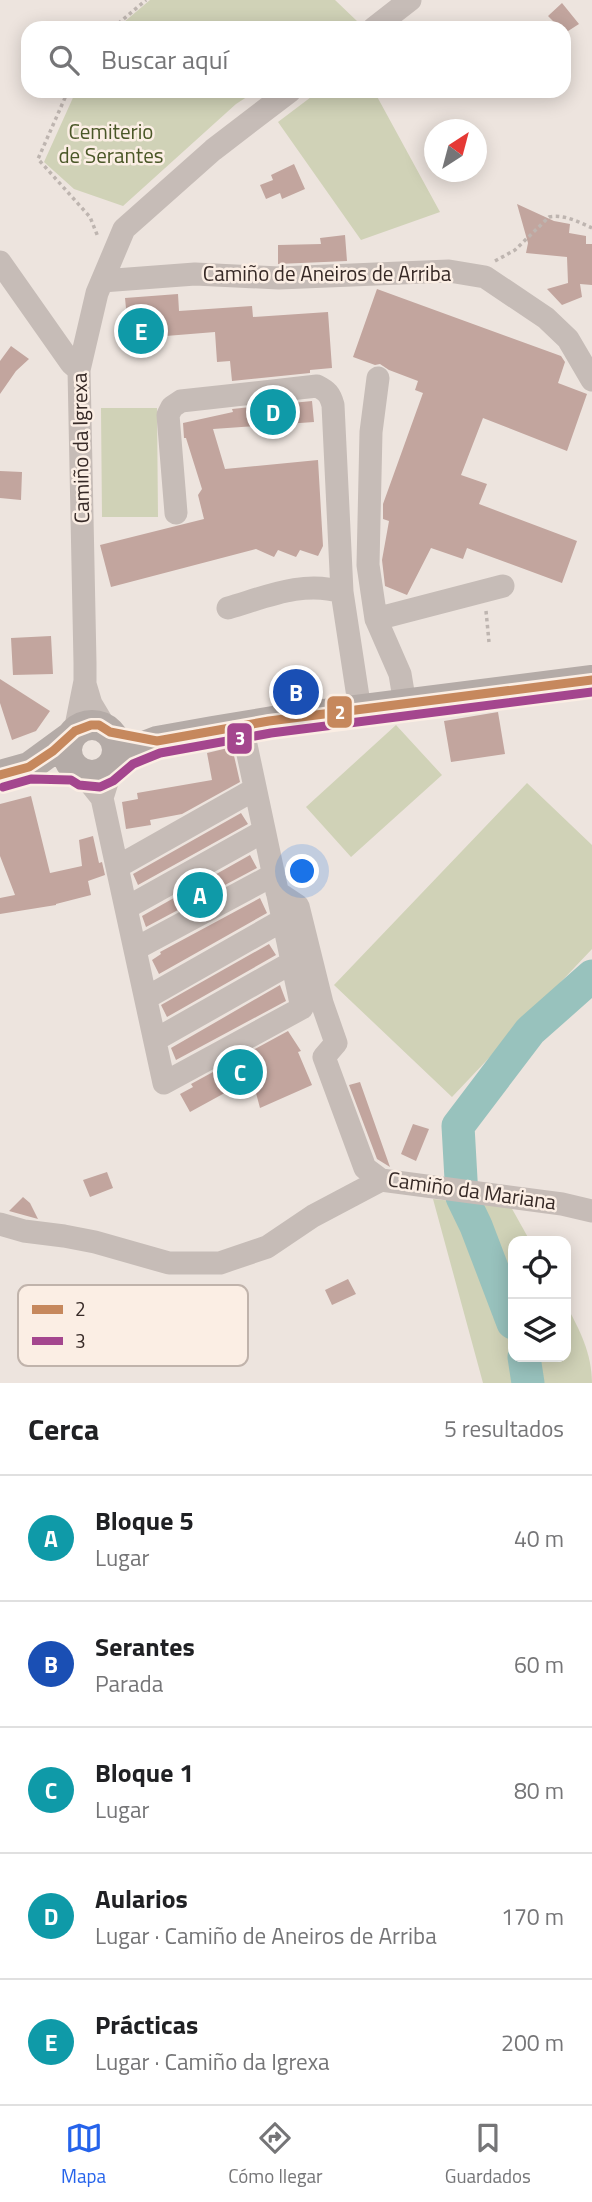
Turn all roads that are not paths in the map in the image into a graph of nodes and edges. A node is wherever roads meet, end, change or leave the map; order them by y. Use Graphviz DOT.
graph roads {
  1 [pos="410,0"];
  2 [pos="383,21"];
  3 [pos="281,98"];
  4 [pos="0,262"];
  5 [pos="105,273"];
  6 [pos="79,370"];
  7 [pos="378,378"];
  8 [pos="592,380"];
  9 [pos="176,513"];
  10 [pos="493,589"];
  11 [pos="342,592"];
  12 [pos="228,608"];
  13 [pos="376,619"];
  14 [pos="592,680"];
  15 [pos="85,681"];
  16 [pos="405,704"];
  17 [pos="360,710"];
  18 [pos="242,726"];
  19 [pos="108,730"];
  20 [pos="73,734"];
  21 [pos="157,741"];
  22 [pos="113,764"];
  23 [pos="29,767"];
  24 [pos="78,771"];
  25 [pos="0,775"];
  26 [pos="255,789"];
  27 [pos="102,798"];
  28 [pos="264,831"];
  29 [pos="117,867"];
  30 [pos="275,883"];
  31 [pos="126,908"];
  32 [pos="283,920"];
  33 [pos="135,949"];
  34 [pos="291,963"];
  35 [pos="146,998"];
  36 [pos="155,1040"];
  37 [pos="381,1180"];
  38 [pos="592,1211"];
  39 [pos="0,1224"];
  1 -- 2 [label="street"];
  3 -- 5 [label="street, Camiño da Igrexa"];
  4 -- 6 [label="street"];
  5 -- 6 [label="street, Camiño da Igrexa"];
  5 -- 8 [label="street, Camiño de Aneiros de Arriba"];
  6 -- 15 [label="street, Camiño da Igrexa"];
  7 -- 13 [label="street"];
  9 -- 11 [label="street"];
  10 -- 13 [label="street"];
  11 -- 12 [label="street"];
  11 -- 17 [label="street"];
  13 -- 16 [label="street"];
  14 -- 16 [label="main road"];
  15 -- 19 [label="street"];
  15 -- 20 [label="street"];
  16 -- 17 [label="main road"];
  17 -- 18 [label="main road"];
  18 -- 21 [label="main road"];
  18 -- 26 [label="street"];
  19 -- 20 [label="main road"];
  19 -- 21 [label="main road"];
  19 -- 22 [label="main road"];
  20 -- 23 [label="main road"];
  20 -- 24 [label="main road"];
  21 -- 22 [label="main road"];
  22 -- 24 [label="main road"];
  22 -- 27 [label="street"];
  23 -- 24 [label="main road"];
  23 -- 25 [label="main road"];
  24 -- 27 [label="street"];
  26 -- 28 [label="street"];
  26 -- 29 [label="street"];
  27 -- 29 [label="street"];
  28 -- 30 [label="street"];
  28 -- 31 [label="street"];
  29 -- 31 [label="street"];
  30 -- 32 [label="street"];
  30 -- 33 [label="street"];
  30 -- 37 [label="street, Camiño da Mariana"];
  31 -- 33 [label="street"];
  32 -- 34 [label="street"];
  32 -- 35 [label="street"];
  33 -- 35 [label="street"];
  34 -- 36 [label="street"];
  34 -- 36 [label="street"];
  35 -- 36 [label="street"];
  37 -- 38 [label="street, Camiño da Mariana"];
  37 -- 39 [label="street"];
}
